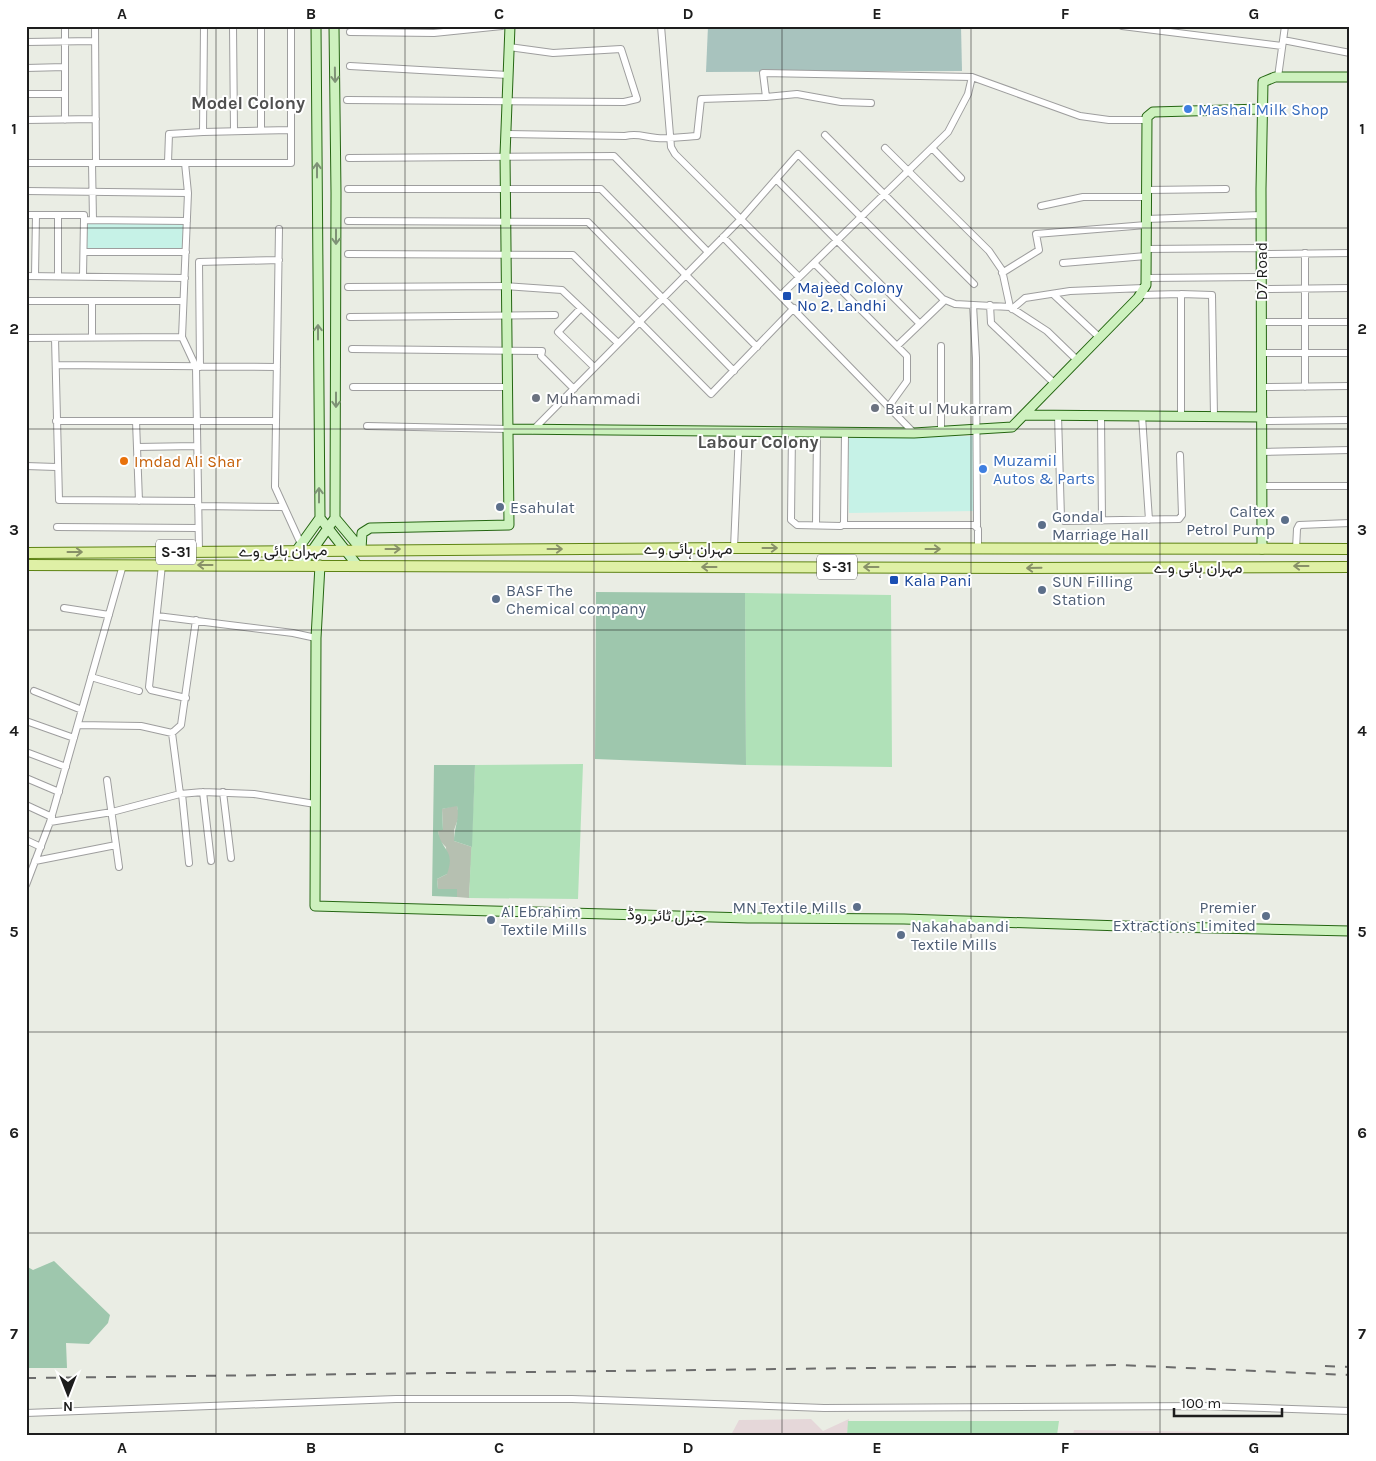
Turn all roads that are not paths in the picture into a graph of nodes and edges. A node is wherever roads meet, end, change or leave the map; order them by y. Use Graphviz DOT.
graph roads {
  1 [pos="65,26"];
  2 [pos="95,26"];
  3 [pos="204,26"];
  4 [pos="233,26"];
  5 [pos="261,26"];
  6 [pos="291,26"];
  7 [pos="316,26"];
  8 [pos="334,26"];
  9 [pos="502,26"];
  10 [pos="510,26"];
  11 [pos="661,26"];
  12 [pos="1122,26"];
  13 [pos="1285,26"];
  14 [pos="350,32"];
  15 [pos="95,41"];
  16 [pos="26,42"];
  17 [pos="66,42"];
  18 [pos="1283,43"];
  19 [pos="509,47"];
  20 [pos="1350,53"];
  21 [pos="350,66"];
  22 [pos="65,67"];
  23 [pos="26,68"];
  24 [pos="508,75"];
  25 [pos="972,77"];
  26 [pos="1278,77"];
  27 [pos="1350,77"];
  28 [pos="26,94"];
  29 [pos="65,94"];
  30 [pos="766,97"];
  31 [pos="347,100"];
  32 [pos="507,101"];
  33 [pos="871,104"];
  34 [pos="1262,109"];
  35 [pos="96,119"];
  36 [pos="26,120"];
  37 [pos="65,120"];
  38 [pos="1147,120"];
  39 [pos="234,130"];
  40 [pos="261,130"];
  41 [pos="291,130"];
  42 [pos="203,132"];
  43 [pos="506,134"];
  44 [pos="825,135"];
  45 [pos="670,138"];
  46 [pos="885,148"];
  47 [pos="932,148"];
  48 [pos="506,155"];
  49 [pos="350,158"];
  50 [pos="168,162"];
  51 [pos="26,163"];
  52 [pos="94,163"];
  53 [pos="185,163"];
  54 [pos="907,172"];
  55 [pos="961,178"];
  56 [pos="776,179"];
  57 [pos="348,189"];
  58 [pos="506,189"];
  59 [pos="1226,189"];
  60 [pos="26,191"];
  61 [pos="93,192"];
  62 [pos="188,193"];
  63 [pos="884,194"];
  64 [pos="1147,194"];
  65 [pos="1041,206"];
  66 [pos="26,215"];
  67 [pos="36,215"];
  68 [pos="58,215"];
  69 [pos="1261,216"];
  70 [pos="861,217"];
  71 [pos="741,219"];
  72 [pos="84,220"];
  73 [pos="93,220"];
  74 [pos="187,221"];
  75 [pos="348,221"];
  76 [pos="506,222"];
  77 [pos="1146,222"];
  78 [pos="279,229"];
  79 [pos="723,237"];
  80 [pos="837,240"];
  81 [pos="1261,251"];
  82 [pos="84,252"];
  83 [pos="186,252"];
  84 [pos="708,252"];
  85 [pos="1146,252"];
  86 [pos="1305,253"];
  87 [pos="1350,253"];
  88 [pos="348,254"];
  89 [pos="506,256"];
  90 [pos="278,260"];
  91 [pos="814,263"];
  92 [pos="1063,263"];
  93 [pos="1002,273"];
  94 [pos="686,275"];
  95 [pos="26,276"];
  96 [pos="35,276"];
  97 [pos="58,276"];
  98 [pos="83,276"];
  99 [pos="799,277"];
  100 [pos="1261,277"];
  101 [pos="184,278"];
  102 [pos="1146,278"];
  103 [pos="974,284"];
  104 [pos="506,286"];
  105 [pos="348,287"];
  106 [pos="1305,288"];
  107 [pos="1350,288"];
  108 [pos="1261,289"];
  109 [pos="1142,292"];
  110 [pos="1053,294"];
  111 [pos="1181,294"];
  112 [pos="781,296"];
  113 [pos="663,298"];
  114 [pos="945,300"];
  115 [pos="92,301"];
  116 [pos="182,301"];
  117 [pos="26,302"];
  118 [pos="973,305"];
  119 [pos="990,305"];
  120 [pos="794,308"];
  121 [pos="1011,308"];
  122 [pos="580,309"];
  123 [pos="555,315"];
  124 [pos="506,316"];
  125 [pos="350,317"];
  126 [pos="639,322"];
  127 [pos="1261,322"];
  128 [pos="1305,322"];
  129 [pos="1350,322"];
  130 [pos="920,324"];
  131 [pos="92,337"];
  132 [pos="182,337"];
  133 [pos="1100,337"];
  134 [pos="26,338"];
  135 [pos="54,338"];
  136 [pos="618,344"];
  137 [pos="897,346"];
  138 [pos="942,346"];
  139 [pos="757,347"];
  140 [pos="352,349"];
  141 [pos="506,351"];
  142 [pos="1261,353"];
  143 [pos="1304,353"];
  144 [pos="1350,353"];
  145 [pos="1077,360"];
  146 [pos="56,365"];
  147 [pos="198,367"];
  148 [pos="277,367"];
  149 [pos="594,367"];
  150 [pos="734,371"];
  151 [pos="1054,383"];
  152 [pos="1350,386"];
  153 [pos="353,387"];
  154 [pos="507,387"];
  155 [pos="1262,387"];
  156 [pos="1305,387"];
  157 [pos="574,389"];
  158 [pos="889,406"];
  159 [pos="1024,415"];
  160 [pos="1058,416"];
  161 [pos="1101,416"];
  162 [pos="1142,416"];
  163 [pos="1181,417"];
  164 [pos="1214,417"];
  165 [pos="1262,419"];
  166 [pos="1350,420"];
  167 [pos="56,421"];
  168 [pos="136,421"];
  169 [pos="197,421"];
  170 [pos="276,421"];
  171 [pos="367,426"];
  172 [pos="975,429"];
  173 [pos="508,430"];
  174 [pos="533,430"];
  175 [pos="739,431"];
  176 [pos="941,431"];
  177 [pos="792,432"];
  178 [pos="817,432"];
  179 [pos="845,432"];
  180 [pos="914,433"];
  181 [pos="196,446"];
  182 [pos="137,447"];
  183 [pos="1350,450"];
  184 [pos="1262,452"];
  185 [pos="1180,455"];
  186 [pos="26,466"];
  187 [pos="56,467"];
  188 [pos="1262,486"];
  189 [pos="1350,486"];
  190 [pos="139,501"];
  191 [pos="198,504"];
  192 [pos="284,507"];
  193 [pos="320,518"];
  194 [pos="335,518"];
  195 [pos="1149,520"];
  196 [pos="1102,521"];
  197 [pos="1350,523"];
  198 [pos="816,525"];
  199 [pos="843,525"];
  200 [pos="977,526"];
  201 [pos="57,527"];
  202 [pos="198,528"];
  203 [pos="328,528"];
  204 [pos="299,547"];
  205 [pos="734,548"];
  206 [pos="1079,548"];
  207 [pos="1262,548"];
  208 [pos="362,549"];
  209 [pos="978,549"];
  210 [pos="1296,549"];
  211 [pos="1350,549"];
  212 [pos="312,550"];
  213 [pos="344,550"];
  214 [pos="199,551"];
  215 [pos="26,553"];
  216 [pos="26,565"];
  217 [pos="123,565"];
  218 [pos="162,565"];
  219 [pos="302,565"];
  220 [pos="320,565"];
  221 [pos="357,565"];
  222 [pos="1350,567"];
  223 [pos="1079,568"];
  224 [pos="64,608"];
  225 [pos="108,615"];
  226 [pos="157,616"];
  227 [pos="196,620"];
  228 [pos="316,638"];
  229 [pos="91,677"];
  230 [pos="34,690"];
  231 [pos="139,691"];
  232 [pos="186,698"];
  233 [pos="82,710"];
  234 [pos="26,721"];
  235 [pos="78,725"];
  236 [pos="172,733"];
  237 [pos="74,738"];
  238 [pos="26,752"];
  239 [pos="66,767"];
  240 [pos="26,778"];
  241 [pos="107,780"];
  242 [pos="59,792"];
  243 [pos="203,792"];
  244 [pos="223,792"];
  245 [pos="181,794"];
  246 [pos="315,804"];
  247 [pos="26,805"];
  248 [pos="112,812"];
  249 [pos="51,820"];
  250 [pos="26,840"];
  251 [pos="116,845"];
  252 [pos="40,847"];
  253 [pos="230,858"];
  254 [pos="35,861"];
  255 [pos="211,861"];
  256 [pos="189,863"];
  257 [pos="119,867"];
  258 [pos="26,885"];
  259 [pos="1350,931"];
  260 [pos="1350,1411"];
  261 [pos="26,1414"];
  1 -- 17 [label="street"];
  2 -- 15 [label="street"];
  3 -- 42 [label="street"];
  4 -- 39 [label="street"];
  5 -- 40 [label="street"];
  6 -- 41 [label="street"];
  193 -- 7 [label="street, one-way"];
  8 -- 194 [label="street, one-way"];
  9 -- 14 [label="street"];
  10 -- 19 [label="street"];
  11 -- 45 [label="street"];
  12 -- 18 [label="street"];
  13 -- 18 [label="street"];
  15 -- 17 [label="street"];
  15 -- 35 [label="street"];
  16 -- 17 [label="street"];
  17 -- 22 [label="street"];
  18 -- 20 [label="street"];
  18 -- 26 [label="street"];
  19 -- 24 [label="street"];
  19 -- 32 [label="street"];
  21 -- 24 [label="street"];
  22 -- 23 [label="street"];
  22 -- 29 [label="street"];
  24 -- 32 [label="street"];
  25 -- 30 [label="street"];
  25 -- 38 [label="street"];
  25 -- 47 [label="street"];
  26 -- 27 [label="street"];
  26 -- 34 [label="street, D7 Road"];
  28 -- 29 [label="street"];
  29 -- 37 [label="street"];
  30 -- 33 [label="street"];
  30 -- 45 [label="street"];
  31 -- 32 [label="street"];
  32 -- 43 [label="street"];
  34 -- 38 [label="street"];
  34 -- 69 [label="street, D7 Road"];
  35 -- 37 [label="street"];
  35 -- 52 [label="street"];
  36 -- 37 [label="street"];
  38 -- 64 [label="street"];
  39 -- 40 [label="street"];
  39 -- 42 [label="street"];
  40 -- 41 [label="street"];
  41 -- 53 [label="street"];
  42 -- 50 [label="street"];
  43 -- 45 [label="street"];
  43 -- 48 [label="street"];
  44 -- 63 [label="street"];
  45 -- 71 [label="street"];
  46 -- 54 [label="street"];
  47 -- 54 [label="street"];
  47 -- 55 [label="street"];
  48 -- 49 [label="street"];
  48 -- 58 [label="street"];
  48 -- 84 [label="street"];
  50 -- 52 [label="street"];
  50 -- 53 [label="street"];
  51 -- 52 [label="street"];
  52 -- 61 [label="street"];
  53 -- 62 [label="street"];
  54 -- 63 [label="street"];
  54 -- 93 [label="street"];
  56 -- 70 [label="street"];
  56 -- 71 [label="street"];
  56 -- 80 [label="street"];
  57 -- 58 [label="street"];
  58 -- 76 [label="street"];
  58 -- 94 [label="street"];
  59 -- 64 [label="street"];
  60 -- 61 [label="street"];
  61 -- 62 [label="street"];
  61 -- 73 [label="street"];
  62 -- 74 [label="street"];
  63 -- 70 [label="street"];
  63 -- 103 [label="street"];
  64 -- 65 [label="street"];
  64 -- 77 [label="street"];
  66 -- 67 [label="street"];
  67 -- 68 [label="street"];
  67 -- 96 [label="street"];
  68 -- 72 [label="street"];
  68 -- 97 [label="street"];
  69 -- 77 [label="street"];
  69 -- 81 [label="street, D7 Road"];
  70 -- 80 [label="street"];
  70 -- 114 [label="street"];
  71 -- 79 [label="street"];
  71 -- 99 [label="street"];
  72 -- 73 [label="street"];
  72 -- 82 [label="street"];
  73 -- 74 [label="street"];
  74 -- 83 [label="street"];
  75 -- 76 [label="street"];
  76 -- 89 [label="street"];
  76 -- 113 [label="street"];
  77 -- 85 [label="street"];
  77 -- 93 [label="street"];
  78 -- 90 [label="street"];
  79 -- 84 [label="street"];
  79 -- 112 [label="street"];
  80 -- 91 [label="street"];
  80 -- 130 [label="street"];
  81 -- 85 [label="street"];
  81 -- 86 [label="street"];
  81 -- 100 [label="street, D7 Road"];
  82 -- 83 [label="street"];
  82 -- 98 [label="street"];
  83 -- 101 [label="street"];
  84 -- 94 [label="street"];
  85 -- 92 [label="street"];
  85 -- 102 [label="street"];
  86 -- 87 [label="street"];
  86 -- 106 [label="street"];
  88 -- 89 [label="street"];
  89 -- 104 [label="street"];
  89 -- 126 [label="street"];
  90 -- 147 [label="street"];
  90 -- 148 [label="street"];
  91 -- 99 [label="street"];
  91 -- 137 [label="street"];
  93 -- 121 [label="street"];
  94 -- 113 [label="street"];
  94 -- 139 [label="street"];
  95 -- 96 [label="street"];
  96 -- 97 [label="street"];
  97 -- 98 [label="street"];
  98 -- 101 [label="street"];
  99 -- 112 [label="street"];
  100 -- 102 [label="street"];
  100 -- 108 [label="street, D7 Road"];
  101 -- 116 [label="street"];
  102 -- 109 [label="street"];
  104 -- 105 [label="street"];
  104 -- 122 [label="street"];
  104 -- 124 [label="street"];
  106 -- 107 [label="street"];
  106 -- 108 [label="street"];
  106 -- 128 [label="street"];
  108 -- 127 [label="street, D7 Road"];
  109 -- 110 [label="street"];
  109 -- 111 [label="street"];
  109 -- 133 [label="street"];
  110 -- 121 [label="street"];
  110 -- 133 [label="street"];
  111 -- 163 [label="street"];
  111 -- 164 [label="street"];
  112 -- 120 [label="street"];
  113 -- 126 [label="street"];
  113 -- 150 [label="street"];
  114 -- 118 [label="street"];
  114 -- 130 [label="street"];
  115 -- 116 [label="street"];
  115 -- 117 [label="street"];
  115 -- 131 [label="street"];
  116 -- 132 [label="street"];
  118 -- 119 [label="street"];
  118 -- 172 [label="street"];
  119 -- 121 [label="street"];
  119 -- 151 [label="street"];
  120 -- 139 [label="street"];
  120 -- 158 [label="street"];
  121 -- 145 [label="street"];
  122 -- 136 [label="street"];
  122 -- 149 [label="street"];
  123 -- 124 [label="street"];
  124 -- 125 [label="street"];
  124 -- 141 [label="street"];
  126 -- 136 [label="street"];
  126 -- 150 [label="street"];
  127 -- 128 [label="street"];
  127 -- 142 [label="street, D7 Road"];
  128 -- 129 [label="street"];
  128 -- 143 [label="street"];
  130 -- 137 [label="street"];
  131 -- 132 [label="street"];
  131 -- 135 [label="street"];
  132 -- 147 [label="street"];
  133 -- 145 [label="street"];
  134 -- 135 [label="street"];
  135 -- 146 [label="street"];
  136 -- 149 [label="street"];
  137 -- 158 [label="street"];
  138 -- 176 [label="street"];
  139 -- 150 [label="street"];
  140 -- 141 [label="street"];
  141 -- 154 [label="street"];
  141 -- 157 [label="street"];
  142 -- 143 [label="street"];
  142 -- 155 [label="street, D7 Road"];
  143 -- 144 [label="street"];
  143 -- 156 [label="street"];
  145 -- 151 [label="street"];
  146 -- 147 [label="street"];
  146 -- 167 [label="street"];
  147 -- 148 [label="street"];
  147 -- 169 [label="street"];
  148 -- 170 [label="street"];
  149 -- 157 [label="street"];
  151 -- 159 [label="street"];
  152 -- 156 [label="street"];
  153 -- 154 [label="street"];
  154 -- 173 [label="street"];
  155 -- 156 [label="street"];
  155 -- 165 [label="street, D7 Road"];
  157 -- 174 [label="street"];
  158 -- 180 [label="street"];
  159 -- 160 [label="street"];
  159 -- 172 [label="street"];
  160 -- 161 [label="street"];
  160 -- 196 [label="street"];
  161 -- 162 [label="street"];
  161 -- 196 [label="street"];
  162 -- 163 [label="street"];
  162 -- 195 [label="street"];
  163 -- 164 [label="street"];
  164 -- 165 [label="street"];
  165 -- 166 [label="street"];
  165 -- 184 [label="street, D7 Road"];
  167 -- 168 [label="street"];
  167 -- 187 [label="street"];
  168 -- 169 [label="street"];
  168 -- 182 [label="street"];
  169 -- 170 [label="street"];
  169 -- 181 [label="street"];
  170 -- 192 [label="street"];
  171 -- 173 [label="street"];
  172 -- 176 [label="street"];
  172 -- 200 [label="street"];
  173 -- 174 [label="street"];
  173 -- 208 [label="street"];
  174 -- 175 [label="street"];
  175 -- 177 [label="street"];
  175 -- 205 [label="street"];
  176 -- 180 [label="street"];
  177 -- 178 [label="street"];
  177 -- 198 [label="street"];
  178 -- 179 [label="street"];
  178 -- 198 [label="street"];
  179 -- 180 [label="street"];
  179 -- 199 [label="street"];
  181 -- 182 [label="street"];
  181 -- 191 [label="street"];
  182 -- 190 [label="street"];
  183 -- 184 [label="street"];
  184 -- 188 [label="street, D7 Road"];
  185 -- 195 [label="street"];
  186 -- 187 [label="street"];
  187 -- 190 [label="street"];
  188 -- 189 [label="street"];
  188 -- 207 [label="street, D7 Road"];
  190 -- 191 [label="street"];
  191 -- 192 [label="street"];
  191 -- 202 [label="street"];
  192 -- 204 [label="street"];
  193 -- 203 [label="street"];
  193 -- 204 [label="street"];
  194 -- 203 [label="street"];
  194 -- 208 [label="street"];
  195 -- 196 [label="street"];
  197 -- 210 [label="street"];
  198 -- 199 [label="street"];
  199 -- 200 [label="street"];
  200 -- 209 [label="street"];
  201 -- 202 [label="street"];
  202 -- 214 [label="street"];
  203 -- 212 [label="street"];
  203 -- 213 [label="street"];
  204 -- 212 [label="main road, مہران ہائی وے / S-31"];
  204 -- 214 [label="main road, مہران ہائی وے / S-31"];
  208 -- 205 [label="main road, مہران ہائی وے / S-31, one-way"];
  205 -- 209 [label="main road, مہران ہائی وے / S-31, one-way"];
  206 -- 207 [label="main road, مہران ہائی وے / S-31"];
  206 -- 209 [label="main road, مہران ہائی وے / S-31"];
  206 -- 223 [label="main road"];
  207 -- 210 [label="main road, مہران ہائی وے / S-31"];
  208 -- 213 [label="main road, مہران ہائی وے / S-31"];
  210 -- 211 [label="main road, مہران ہائی وے / S-31"];
  212 -- 213 [label="main road, مہران ہائی وے / S-31"];
  212 -- 219 [label="street"];
  213 -- 221 [label="street"];
  215 -- 214 [label="main road, مہران ہائی وے / S-31, one-way"];
  216 -- 217 [label="main road, مہران ہائی وے / S-31"];
  217 -- 218 [label="main road, مہران ہائی وے / S-31"];
  217 -- 225 [label="street"];
  219 -- 218 [label="main road, مہران ہائی وے / S-31, one-way"];
  218 -- 226 [label="street"];
  219 -- 220 [label="main road, مہران ہائی وے / S-31"];
  220 -- 221 [label="main road, مہران ہائی وے / S-31"];
  220 -- 228 [label="street"];
  223 -- 221 [label="main road, مہران ہائی وے / S-31, one-way"];
  222 -- 223 [label="main road, مہران ہائی وے / S-31, one-way"];
  224 -- 225 [label="street"];
  225 -- 229 [label="street"];
  226 -- 227 [label="street"];
  226 -- 232 [label="street"];
  227 -- 228 [label="street"];
  227 -- 232 [label="street"];
  228 -- 246 [label="street"];
  229 -- 231 [label="street"];
  229 -- 233 [label="street"];
  230 -- 233 [label="street"];
  232 -- 236 [label="street"];
  233 -- 235 [label="street"];
  234 -- 237 [label="street"];
  235 -- 236 [label="street"];
  235 -- 237 [label="street"];
  236 -- 245 [label="street"];
  237 -- 239 [label="street"];
  238 -- 239 [label="street"];
  239 -- 242 [label="street"];
  240 -- 242 [label="street"];
  241 -- 248 [label="street"];
  242 -- 249 [label="street"];
  243 -- 244 [label="street"];
  243 -- 245 [label="street"];
  243 -- 255 [label="street"];
  244 -- 246 [label="street"];
  244 -- 253 [label="street"];
  245 -- 248 [label="street"];
  245 -- 256 [label="street"];
  246 -- 259 [label="street, جنرل ٹائر روڈ"];
  247 -- 249 [label="street"];
  248 -- 249 [label="street"];
  248 -- 251 [label="street"];
  249 -- 252 [label="street"];
  250 -- 252 [label="street"];
  251 -- 254 [label="street"];
  251 -- 257 [label="street"];
  252 -- 254 [label="street"];
  254 -- 258 [label="street"];
  260 -- 261 [label="street"];
}
